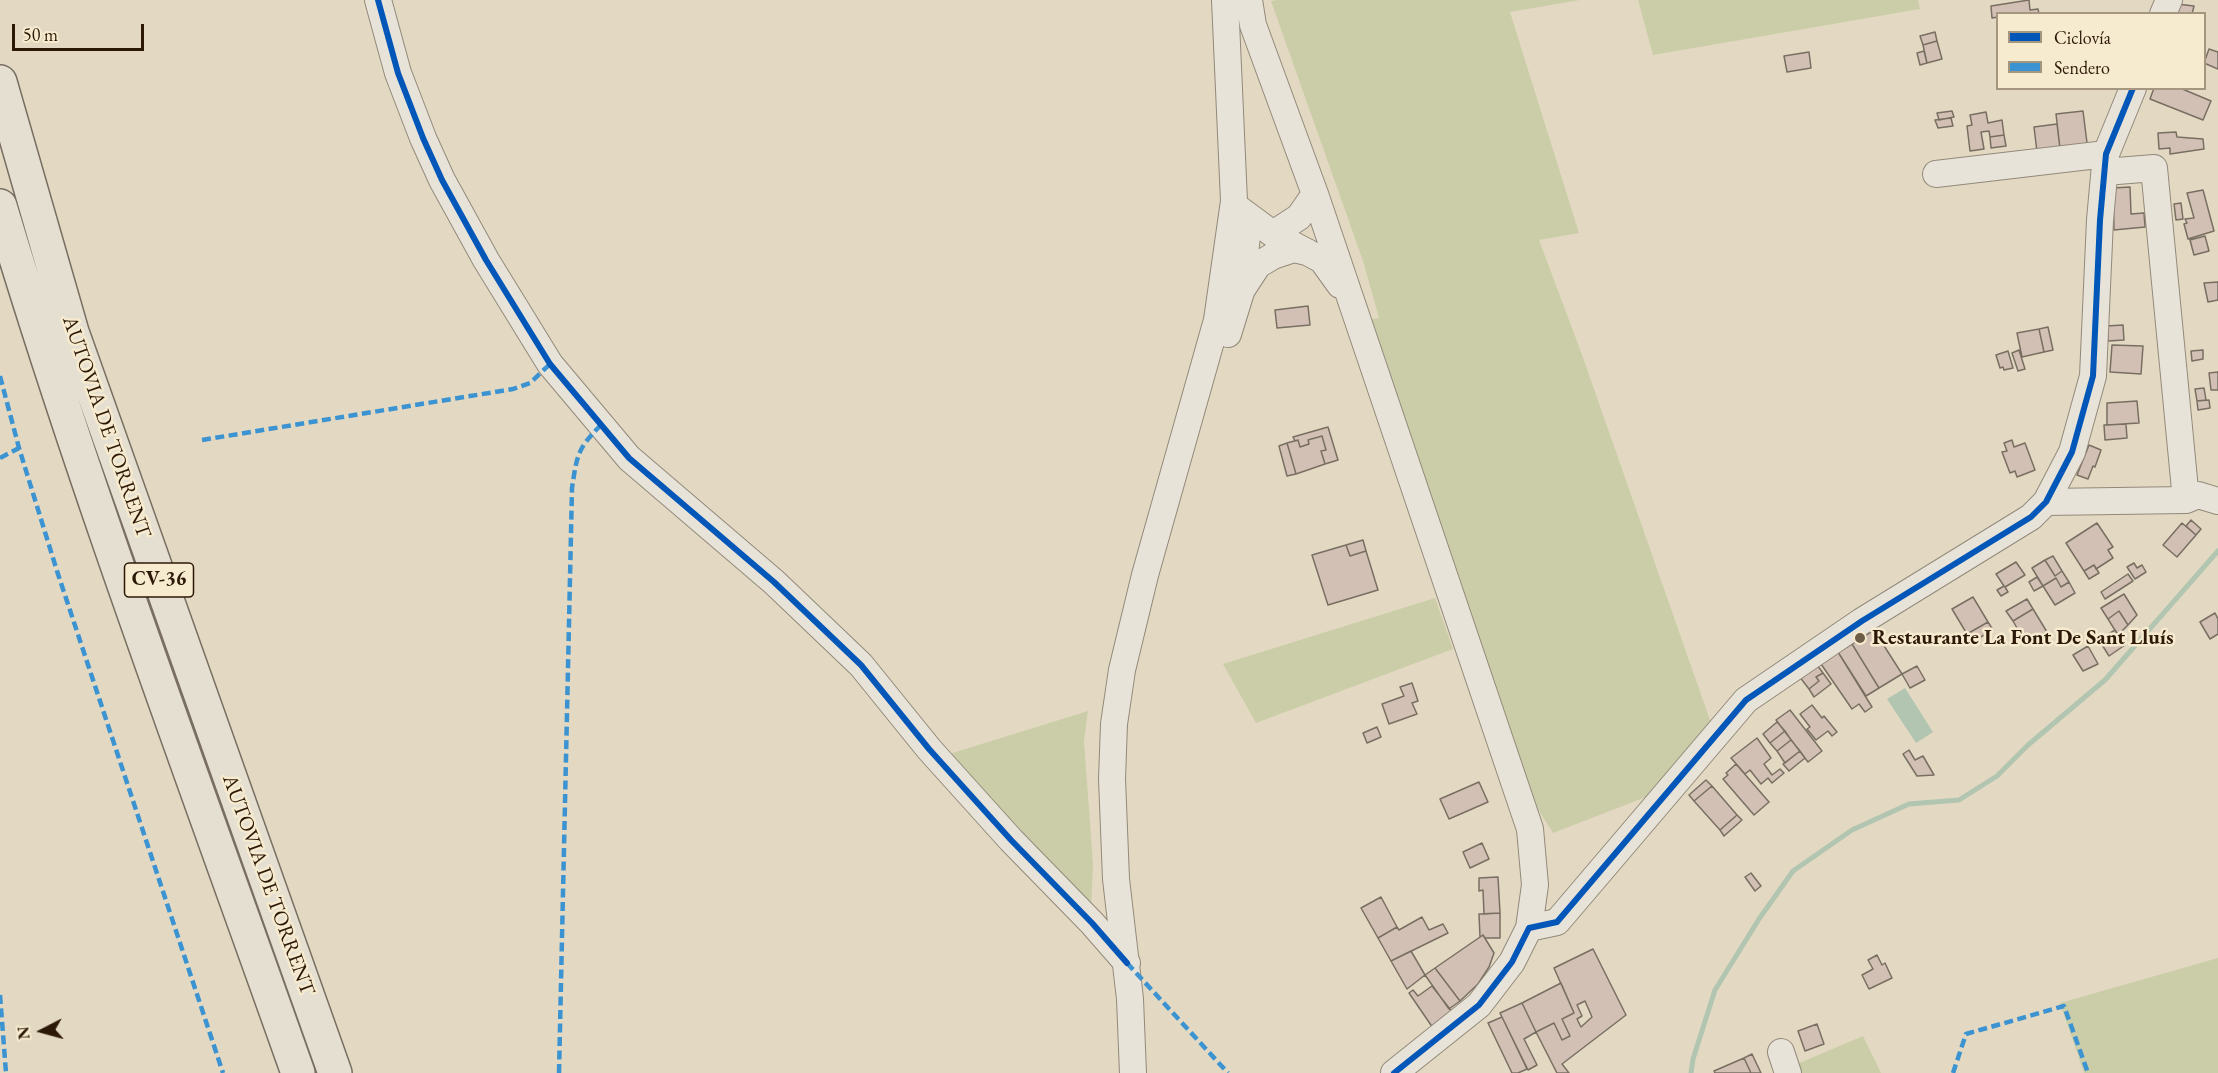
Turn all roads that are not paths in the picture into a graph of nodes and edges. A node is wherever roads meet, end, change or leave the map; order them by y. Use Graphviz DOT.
graph roads {
  1 [pos="378,0"];
  2 [pos="1225,0"];
  3 [pos="1242,0"];
  4 [pos="1249,0"];
  5 [pos="0,82"];
  6 [pos="2132,90"];
  7 [pos="2105,163"];
  8 [pos="1936,174"];
  9 [pos="1314,194"];
  10 [pos="0,206"];
  11 [pos="1241,209"];
  12 [pos="1273,234"];
  13 [pos="1308,252"];
  14 [pos="1241,292"];
  15 [pos="1354,308"];
  16 [pos="2186,500"];
  17 [pos="2218,501"];
  18 [pos="2046,502"];
  19 [pos="1156,538"];
  20 [pos="165,599"];
  21 [pos="134,610"];
  22 [pos="1529,928"];
  23 [pos="1127,963"];
  24 [pos="284,1073"];
  25 [pos="298,1073"];
  26 [pos="335,1073"];
  27 [pos="350,1073"];
  28 [pos="1133,1073"];
  29 [pos="1394,1073"];
  1 -- 23 [label="street"];
  2 -- 11 [label="street"];
  3 -- 11 [label="street"];
  4 -- 9 [label="street"];
  5 -- 20 [label="highway, AUTOVIA DE TORRENT / CV-36"];
  6 -- 7 [label="street"];
  7 -- 8 [label="street"];
  7 -- 16 [label="street"];
  7 -- 18 [label="street"];
  9 -- 12 [label="street"];
  9 -- 15 [label="street"];
  10 -- 21 [label="highway, AUTOVIA DE TORRENT / CV-36"];
  11 -- 12 [label="street"];
  11 -- 14 [label="street"];
  11 -- 19 [label="street"];
  12 -- 13 [label="street"];
  13 -- 14 [label="street"];
  13 -- 15 [label="street"];
  14 -- 19 [label="street"];
  15 -- 22 [label="street"];
  16 -- 17 [label="street"];
  16 -- 18 [label="street"];
  18 -- 22 [label="street"];
  19 -- 23 [label="street"];
  20 -- 26 [label="highway, AUTOVIA DE TORRENT / CV-36"];
  20 -- 27 [label="highway"];
  21 -- 24 [label="highway"];
  21 -- 25 [label="highway, AUTOVIA DE TORRENT / CV-36"];
  22 -- 29 [label="street"];
  23 -- 28 [label="street"];
}
